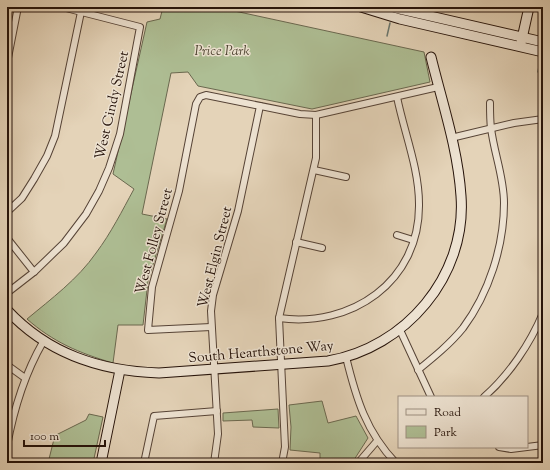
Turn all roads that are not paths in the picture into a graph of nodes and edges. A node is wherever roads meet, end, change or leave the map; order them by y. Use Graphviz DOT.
graph roads {
  1 [pos="18,7"];
  2 [pos="62,7"];
  3 [pos="361,7"];
  4 [pos="391,7"];
  5 [pos="529,7"];
  6 [pos="81,12"];
  7 [pos="521,42"];
  8 [pos="543,42"];
  9 [pos="543,52"];
  10 [pos="431,57"];
  11 [pos="7,63"];
  12 [pos="438,87"];
  13 [pos="397,97"];
  14 [pos="490,103"];
  15 [pos="260,106"];
  16 [pos="316,115"];
  17 [pos="543,119"];
  18 [pos="491,128"];
  19 [pos="451,138"];
  20 [pos="314,170"];
  21 [pos="346,177"];
  22 [pos="7,212"];
  23 [pos="397,235"];
  24 [pos="7,238"];
  25 [pos="414,240"];
  26 [pos="296,242"];
  27 [pos="322,248"];
  28 [pos="34,272"];
  29 [pos="7,293"];
  30 [pos="7,310"];
  31 [pos="543,314"];
  32 [pos="279,318"];
  33 [pos="211,327"];
  34 [pos="400,330"];
  35 [pos="43,342"];
  36 [pos="346,357"];
  37 [pos="7,365"];
  38 [pos="281,365"];
  39 [pos="214,369"];
  40 [pos="120,370"];
  41 [pos="418,370"];
  42 [pos="25,378"];
  43 [pos="431,396"];
  44 [pos="485,396"];
  45 [pos="217,411"];
  46 [pos="377,441"];
  47 [pos="7,446"];
  48 [pos="543,446"];
  49 [pos="528,447"];
  50 [pos="506,448"];
  51 [pos="522,448"];
  52 [pos="101,463"];
  53 [pos="144,463"];
  54 [pos="214,463"];
  55 [pos="282,463"];
  56 [pos="358,463"];
  57 [pos="396,463"];
  1 -- 11 [label="street"];
  2 -- 6 [label="street"];
  3 -- 7 [label="street"];
  4 -- 7 [label="street"];
  5 -- 7 [label="street"];
  6 -- 22 [label="street"];
  6 -- 28 [label="street, West Cindy Street"];
  7 -- 8 [label="street"];
  7 -- 9 [label="street"];
  10 -- 12 [label="street, South Hearthstone Way"];
  12 -- 13 [label="street"];
  12 -- 19 [label="street, South Hearthstone Way"];
  13 -- 16 [label="street"];
  13 -- 25 [label="street"];
  14 -- 18 [label="street"];
  15 -- 16 [label="street"];
  15 -- 33 [label="street, West Elgin Street"];
  15 -- 33 [label="street, West Folley Street"];
  16 -- 20 [label="street"];
  17 -- 18 [label="street"];
  18 -- 19 [label="street"];
  18 -- 41 [label="street"];
  19 -- 34 [label="street, South Hearthstone Way"];
  20 -- 21 [label="street"];
  20 -- 26 [label="street"];
  23 -- 25 [label="street"];
  24 -- 28 [label="street"];
  25 -- 32 [label="street"];
  26 -- 27 [label="street"];
  26 -- 32 [label="street"];
  28 -- 29 [label="street, West Cindy Street"];
  30 -- 35 [label="street, South Hearthstone Way"];
  31 -- 44 [label="street"];
  32 -- 38 [label="street"];
  33 -- 39 [label="street, West Elgin Street"];
  34 -- 36 [label="street, South Hearthstone Way"];
  34 -- 41 [label="street"];
  35 -- 40 [label="street, South Hearthstone Way"];
  35 -- 42 [label="street"];
  36 -- 38 [label="street, South Hearthstone Way"];
  36 -- 46 [label="street"];
  37 -- 42 [label="street"];
  38 -- 39 [label="street, South Hearthstone Way"];
  38 -- 55 [label="street"];
  39 -- 40 [label="street, South Hearthstone Way"];
  39 -- 45 [label="street, West Elgin Street"];
  40 -- 52 [label="street"];
  41 -- 43 [label="street"];
  42 -- 47 [label="street"];
  45 -- 53 [label="street"];
  45 -- 54 [label="street, West Elgin Street"];
  46 -- 56 [label="street"];
  46 -- 57 [label="street"];
  48 -- 49 [label="street"];
  50 -- 51 [label="street"];
}
